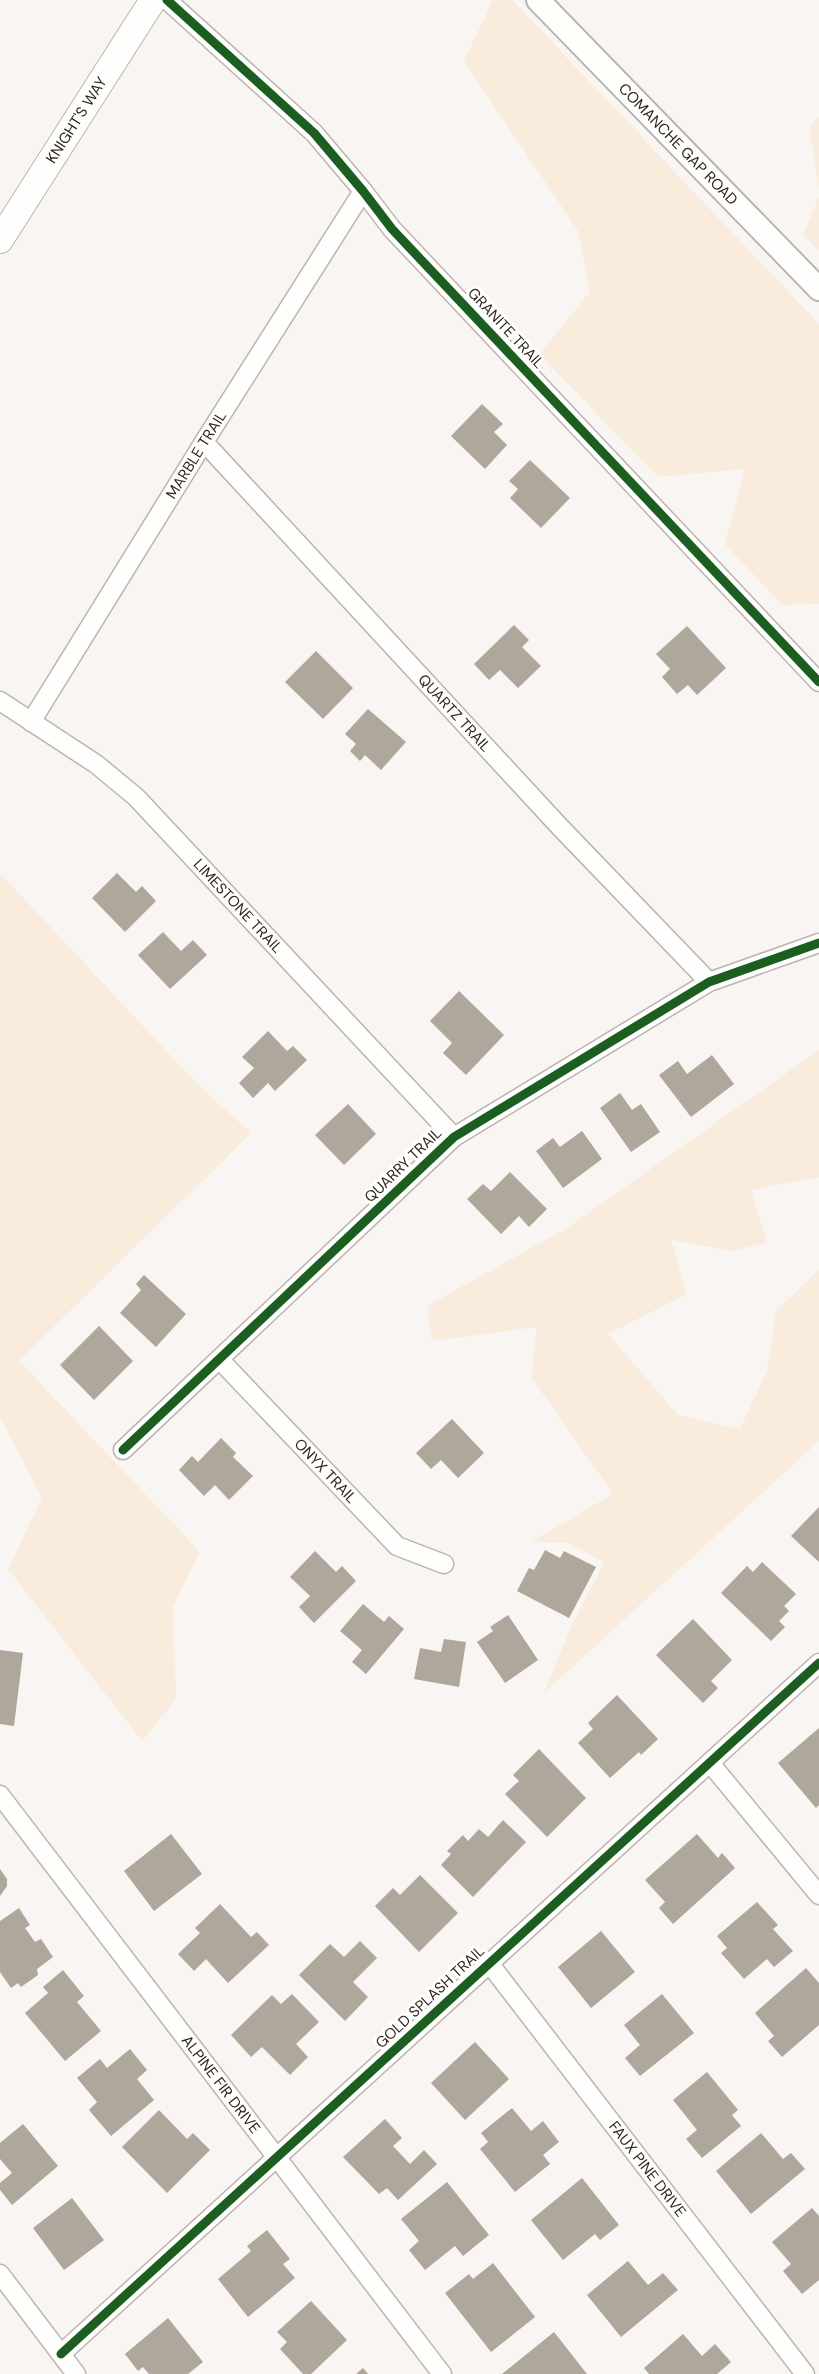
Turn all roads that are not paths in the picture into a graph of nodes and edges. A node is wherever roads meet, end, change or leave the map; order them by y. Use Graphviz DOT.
graph roads {
  1 [pos="153,0"];
  2 [pos="167,0"];
  3 [pos="538,0"];
  4 [pos="363,191"];
  5 [pos="0,240"];
  6 [pos="819,289"];
  7 [pos="204,442"];
  8 [pos="819,682"];
  9 [pos="0,701"];
  10 [pos="31,722"];
  11 [pos="819,943"];
  12 [pos="709,982"];
  13 [pos="454,1137"];
  14 [pos="220,1360"];
  15 [pos="123,1450"];
  16 [pos="444,1564"];
  17 [pos="819,1663"];
  18 [pos="710,1763"];
  19 [pos="0,1795"];
  20 [pos="819,1895"];
  21 [pos="489,1963"];
  22 [pos="278,2158"];
  23 [pos="0,2274"];
  24 [pos="61,2354"];
  25 [pos="76,2374"];
  26 [pos="442,2374"];
  27 [pos="805,2374"];
  1 -- 5 [label="main road, KNIGHT'S WAY"];
  2 -- 4 [label="street, GRANITE TRAIL"];
  3 -- 6 [label="street, COMANCHE GAP ROAD"];
  4 -- 7 [label="street, MARBLE TRAIL"];
  4 -- 8 [label="street, GRANITE TRAIL"];
  7 -- 10 [label="street, MARBLE TRAIL"];
  7 -- 12 [label="street, QUARTZ TRAIL"];
  9 -- 10 [label="street, LIMESTONE TRAIL"];
  10 -- 13 [label="street, LIMESTONE TRAIL"];
  11 -- 12 [label="street, QUARRY TRAIL"];
  12 -- 13 [label="street, QUARRY TRAIL"];
  13 -- 14 [label="street, QUARRY TRAIL"];
  14 -- 15 [label="street, QUARRY TRAIL"];
  14 -- 16 [label="street, ONYX TRAIL"];
  17 -- 18 [label="street, GOLD SPLASH TRAIL"];
  18 -- 20 [label="street"];
  18 -- 21 [label="street, GOLD SPLASH TRAIL"];
  19 -- 22 [label="street, ALPINE FIR DRIVE"];
  21 -- 22 [label="street, GOLD SPLASH TRAIL"];
  21 -- 27 [label="street, FAUX PINE DRIVE"];
  22 -- 24 [label="street, GOLD SPLASH TRAIL"];
  22 -- 26 [label="street, ALPINE FIR DRIVE"];
  23 -- 24 [label="street"];
  24 -- 25 [label="street"];
}
